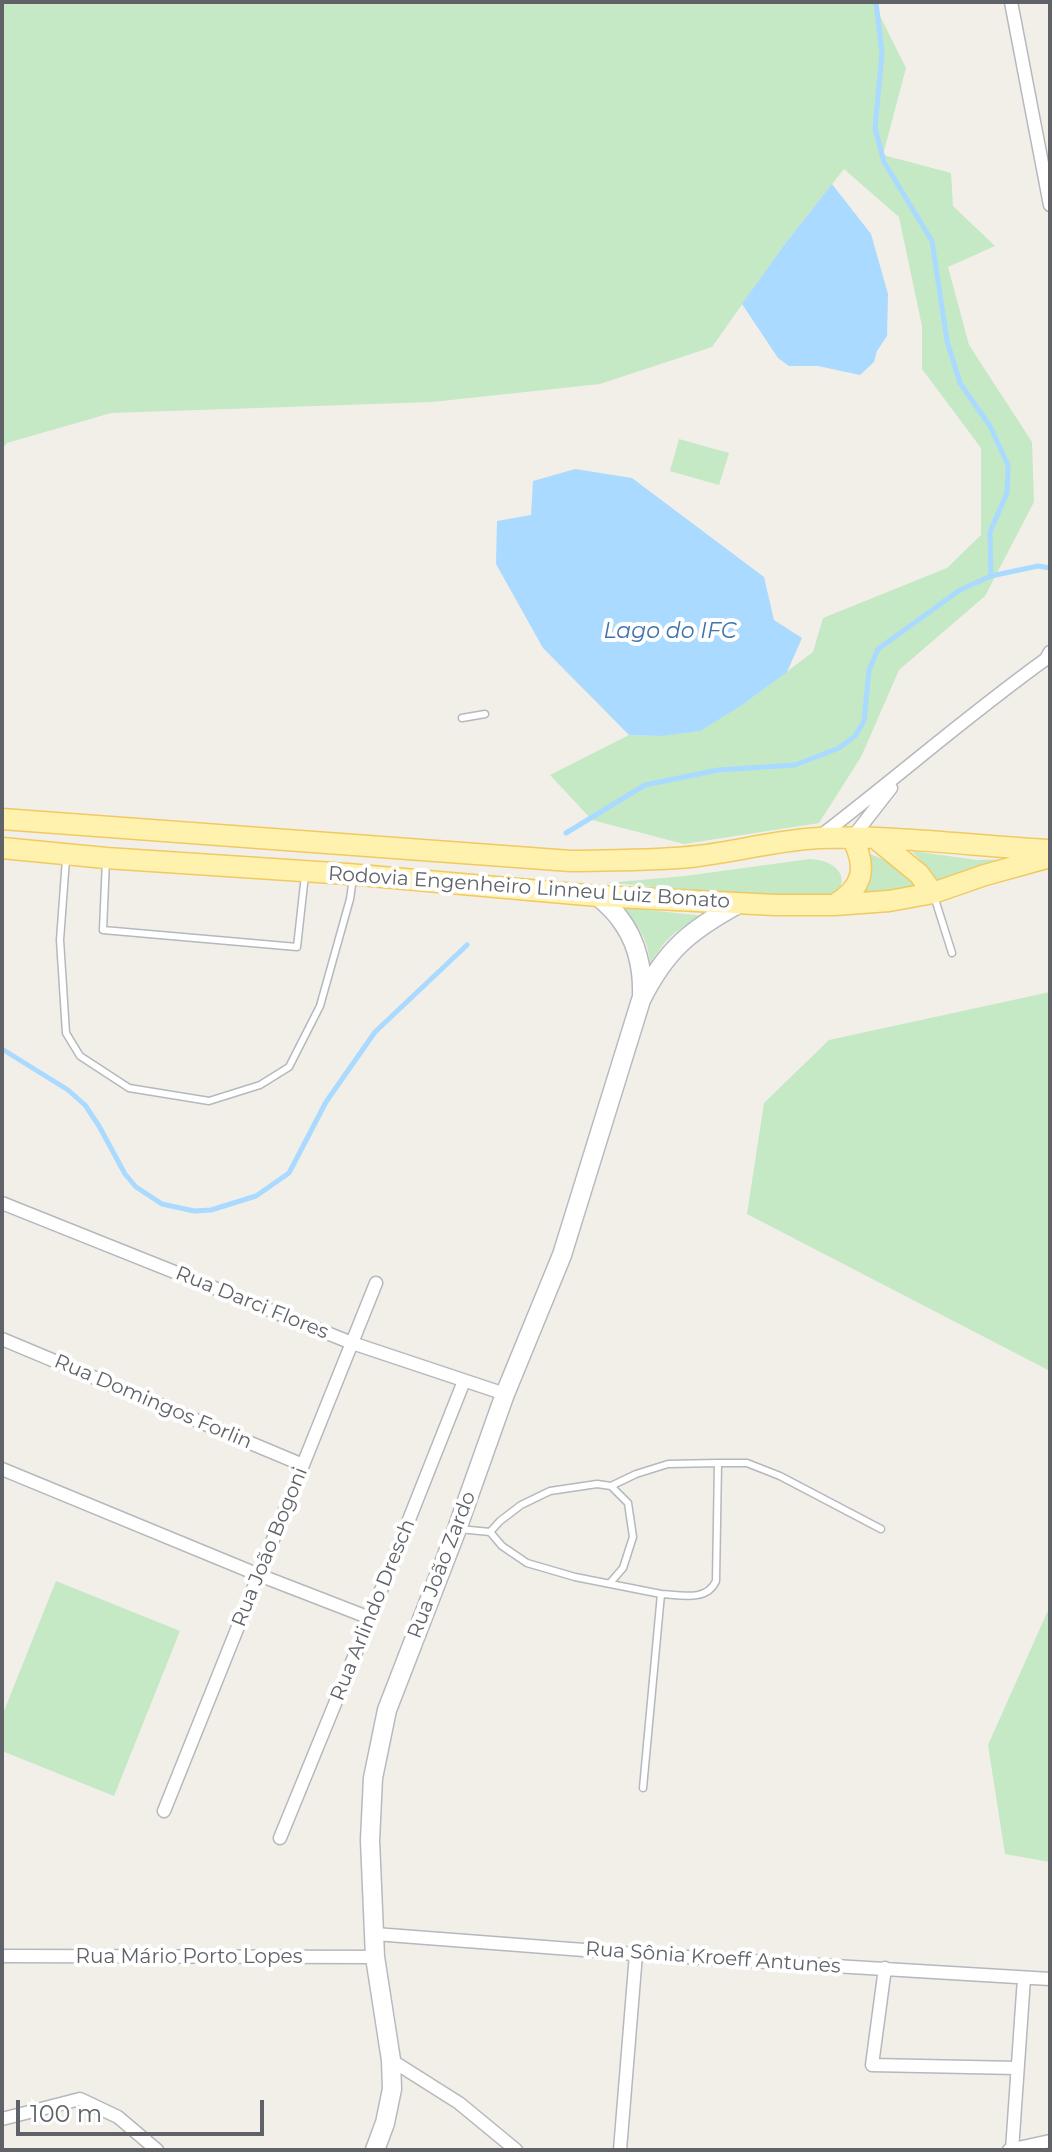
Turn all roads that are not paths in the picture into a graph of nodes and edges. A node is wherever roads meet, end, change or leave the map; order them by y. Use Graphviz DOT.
graph roads {
  1 [pos="1011,2"];
  2 [pos="1050,205"];
  3 [pos="1049,657"];
  4 [pos="485,714"];
  5 [pos="462,718"];
  6 [pos="902,772"];
  7 [pos="2,819"];
  8 [pos="818,838"];
  9 [pos="852,838"];
  10 [pos="875,838"];
  11 [pos="2,848"];
  12 [pos="1050,850"];
  13 [pos="67,854"];
  14 [pos="1050,857"];
  15 [pos="106,858"];
  16 [pos="305,871"];
  17 [pos="354,874"];
  18 [pos="933,893"];
  19 [pos="598,896"];
  20 [pos="740,903"];
  21 [pos="834,905"];
  22 [pos="952,953"];
  23 [pos="641,1000"];
  24 [pos="2,1203"];
  25 [pos="376,1283"];
  26 [pos="2,1339"];
  27 [pos="352,1343"];
  28 [pos="464,1381"];
  29 [pos="505,1394"];
  30 [pos="718,1463"];
  31 [pos="303,1465"];
  32 [pos="2,1469"];
  33 [pos="611,1486"];
  34 [pos="457,1529"];
  35 [pos="881,1529"];
  36 [pos="490,1532"];
  37 [pos="259,1575"];
  38 [pos="610,1583"];
  39 [pos="661,1594"];
  40 [pos="370,1618"];
  41 [pos="643,1788"];
  42 [pos="164,1811"];
  43 [pos="280,1838"];
  44 [pos="375,1934"];
  45 [pos="636,1954"];
  46 [pos="2,1956"];
  47 [pos="375,1957"];
  48 [pos="885,1968"];
  49 [pos="1024,1978"];
  50 [pos="1050,1979"];
  51 [pos="391,2060"];
  52 [pos="1017,2068"];
  53 [pos="2,2119"];
  54 [pos="1050,2141"];
  55 [pos="157,2150"];
  56 [pos="375,2150"];
  57 [pos="516,2150"];
  58 [pos="620,2150"];
  59 [pos="1011,2150"];
  1 -- 2 [label="street"];
  3 -- 6 [label="street"];
  4 -- 5 [label="lane"];
  6 -- 8 [label="street"];
  6 -- 9 [label="street"];
  7 -- 8 [label="main road, Rodovia Engenheiro Linneu Luiz Bonato"];
  8 -- 9 [label="main road, Rodovia Engenheiro Linneu Luiz Bonato"];
  9 -- 10 [label="main road, Rodovia Engenheiro Linneu Luiz Bonato"];
  9 -- 21 [label="main road"];
  10 -- 12 [label="main road, Rodovia Engenheiro Linneu Luiz Bonato"];
  10 -- 18 [label="main road"];
  11 -- 13 [label="main road, Rodovia Engenheiro Linneu Luiz Bonato"];
  13 -- 15 [label="main road, Rodovia Engenheiro Linneu Luiz Bonato"];
  13 -- 17 [label="lane"];
  14 -- 18 [label="main road, Rodovia Engenheiro Linneu Luiz Bonato"];
  15 -- 16 [label="main road, Rodovia Engenheiro Linneu Luiz Bonato"];
  15 -- 16 [label="lane"];
  16 -- 17 [label="main road, Rodovia Engenheiro Linneu Luiz Bonato"];
  17 -- 19 [label="main road, Rodovia Engenheiro Linneu Luiz Bonato"];
  18 -- 21 [label="main road, Rodovia Engenheiro Linneu Luiz Bonato"];
  18 -- 22 [label="lane"];
  19 -- 20 [label="main road, Rodovia Engenheiro Linneu Luiz Bonato"];
  19 -- 23 [label="main road, Rua João Zardo"];
  20 -- 21 [label="main road, Rodovia Engenheiro Linneu Luiz Bonato"];
  20 -- 23 [label="main road, Rua João Zardo"];
  23 -- 29 [label="main road, Rua João Zardo"];
  24 -- 27 [label="street, Rua Darci Flores"];
  25 -- 27 [label="street, Rua João Bogoni"];
  26 -- 31 [label="street, Rua Domingos Forlin"];
  27 -- 28 [label="street, Rua Darci Flores"];
  27 -- 31 [label="street, Rua João Bogoni"];
  28 -- 29 [label="street, Rua Darci Flores"];
  28 -- 40 [label="street, Rua Arlindo Dresch"];
  29 -- 34 [label="main road, Rua João Zardo"];
  30 -- 33 [label="lane"];
  30 -- 35 [label="lane"];
  30 -- 39 [label="lane"];
  31 -- 37 [label="street, Rua João Bogoni"];
  32 -- 37 [label="street"];
  33 -- 36 [label="lane"];
  33 -- 38 [label="lane"];
  34 -- 36 [label="lane"];
  34 -- 44 [label="main road, Rua João Zardo"];
  36 -- 38 [label="lane"];
  37 -- 40 [label="street"];
  37 -- 42 [label="street, Rua João Bogoni"];
  38 -- 39 [label="lane"];
  39 -- 41 [label="lane"];
  40 -- 43 [label="street, Rua Arlindo Dresch"];
  44 -- 45 [label="street, Rua Sônia Kroeff Antunes"];
  44 -- 47 [label="main road, Rua João Zardo"];
  45 -- 48 [label="street, Rua Sônia Kroeff Antunes"];
  45 -- 58 [label="street"];
  46 -- 47 [label="street, Rua Mário Porto Lopes"];
  47 -- 51 [label="main road, Rua João Zardo"];
  48 -- 49 [label="street, Rua Sônia Kroeff Antunes"];
  48 -- 52 [label="street"];
  49 -- 50 [label="street, Rua Sônia Kroeff Antunes"];
  49 -- 52 [label="street"];
  51 -- 56 [label="main road, Rua João Zardo"];
  51 -- 57 [label="street"];
  52 -- 59 [label="street"];
  53 -- 55 [label="street"];
  54 -- 59 [label="street"];
}
